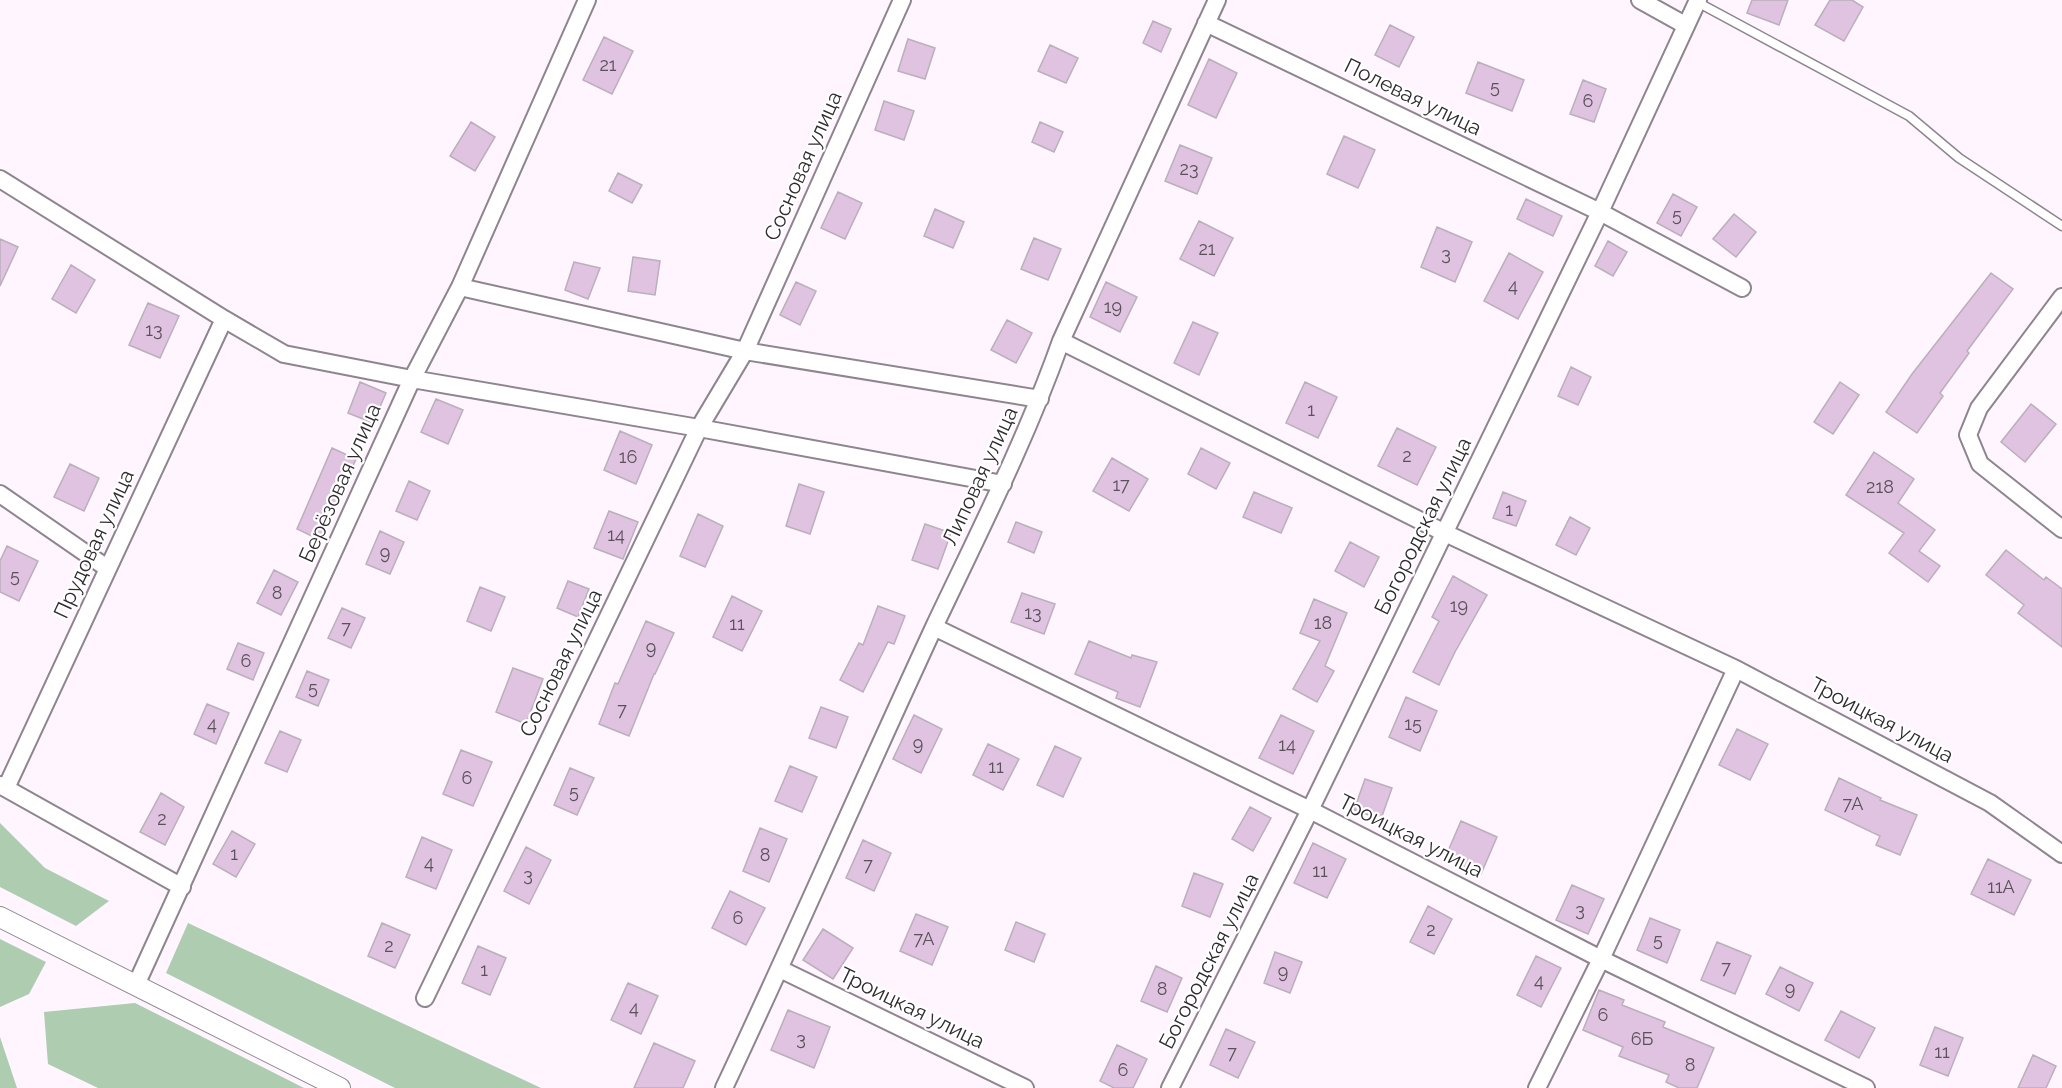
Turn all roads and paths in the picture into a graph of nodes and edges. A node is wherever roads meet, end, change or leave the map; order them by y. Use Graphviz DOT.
graph roads {
  1 [pos="587,0"];
  2 [pos="902,0"];
  3 [pos="1217,0"];
  4 [pos="1640,0"];
  5 [pos="1698,1"];
  6 [pos="1206,22"];
  7 [pos="1685,26"];
  8 [pos="0,179"];
  9 [pos="1600,212"];
  10 [pos="2062,226"];
  11 [pos="460,287"];
  12 [pos="1742,288"];
  13 [pos="2062,297"];
  14 [pos="224,319"];
  15 [pos="1061,341"];
  16 [pos="746,351"];
  17 [pos="412,379"];
  18 [pos="1040,399"];
  19 [pos="699,428"];
  20 [pos="1003,484"];
  21 [pos="0,494"];
  22 [pos="2062,529"];
  23 [pos="1445,533"];
  24 [pos="107,568"];
  25 [pos="934,627"];
  26 [pos="1736,669"];
  27 [pos="3,787"];
  28 [pos="1310,810"];
  29 [pos="2062,854"];
  30 [pos="182,887"];
  31 [pos="0,917"];
  32 [pos="1601,959"];
  33 [pos="780,969"];
  34 [pos="136,985"];
  35 [pos="425,998"];
  36 [pos="340,1088"];
  37 [pos="724,1088"];
  38 [pos="1025,1088"];
  39 [pos="1170,1088"];
  40 [pos="1537,1088"];
  41 [pos="1866,1088"];
  1 -- 11 [label="street, Берёзовая улица"];
  2 -- 16 [label="street, Сосновая улица"];
  3 -- 6 [label="street, Липовая улица"];
  4 -- 7 [label="street"];
  5 -- 7 [label="street, Богородская улица"];
  5 -- 10 [label="lane"];
  6 -- 9 [label="street, Полевая улица"];
  6 -- 15 [label="street, Липовая улица"];
  7 -- 9 [label="street, Богородская улица"];
  8 -- 14 [label="street"];
  9 -- 12 [label="street, Полевая улица"];
  9 -- 23 [label="street, Богородская улица"];
  11 -- 16 [label="street"];
  11 -- 17 [label="street, Берёзовая улица"];
  13 -- 22 [label="street"];
  14 -- 17 [label="street"];
  14 -- 24 [label="street, Прудовая улица"];
  15 -- 18 [label="street, Липовая улица"];
  15 -- 23 [label="street"];
  16 -- 18 [label="street"];
  16 -- 19 [label="street, Сосновая улица"];
  17 -- 19 [label="street"];
  17 -- 30 [label="street, Берёзовая улица"];
  18 -- 20 [label="street, Липовая улица"];
  19 -- 20 [label="street"];
  19 -- 35 [label="street, Сосновая улица"];
  20 -- 25 [label="street, Липовая улица"];
  21 -- 24 [label="street"];
  23 -- 26 [label="street, Троицкая улица"];
  23 -- 28 [label="street, Богородская улица"];
  24 -- 27 [label="street, Прудовая улица"];
  25 -- 28 [label="street, Троицкая улица"];
  25 -- 33 [label="street, Липовая улица"];
  26 -- 29 [label="street, Троицкая улица"];
  26 -- 32 [label="street"];
  27 -- 30 [label="street"];
  28 -- 32 [label="street, Троицкая улица"];
  28 -- 39 [label="street, Богородская улица"];
  30 -- 34 [label="street, Берёзовая улица"];
  31 -- 34 [label="street"];
  32 -- 40 [label="street"];
  32 -- 41 [label="street, Троицкая улица"];
  33 -- 37 [label="street, Липовая улица"];
  33 -- 38 [label="street, Троицкая улица"];
  34 -- 36 [label="street"];
}
